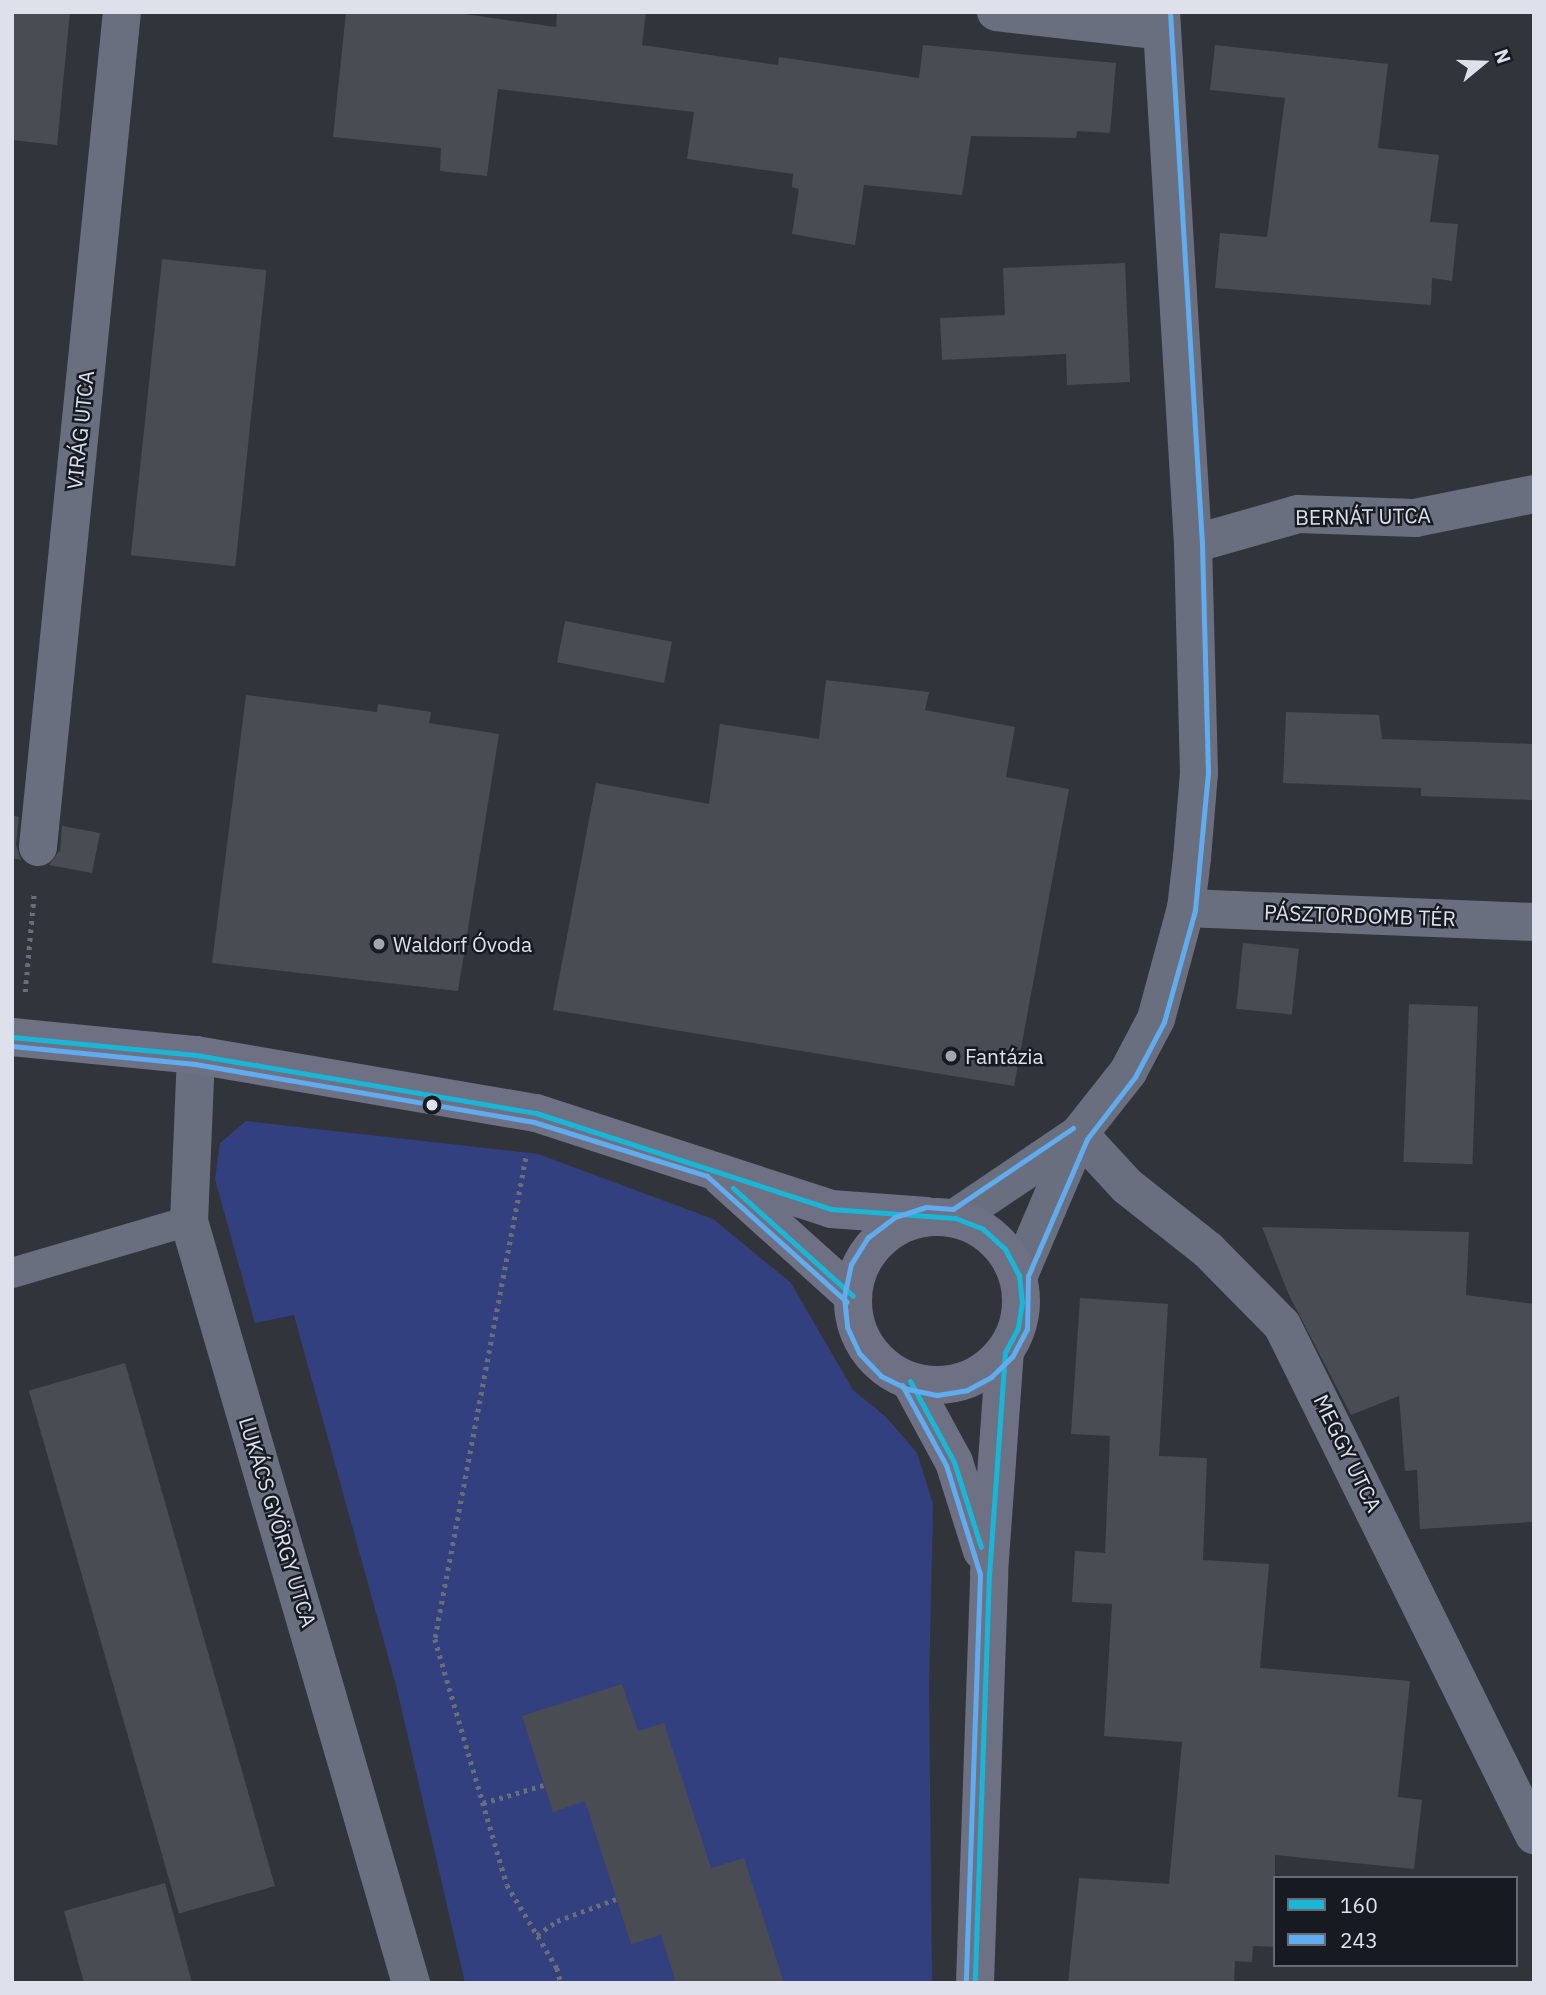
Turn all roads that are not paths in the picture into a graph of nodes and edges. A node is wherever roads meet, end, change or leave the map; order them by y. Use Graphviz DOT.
graph roads {
  1 [pos="122,12"];
  2 [pos="996,12"];
  3 [pos="1162,22"];
  4 [pos="1534,494"];
  5 [pos="1194,544"];
  6 [pos="38,847"];
  7 [pos="1186,908"];
  8 [pos="1534,922"];
  9 [pos="17,1038"];
  10 [pos="196,1055"];
  11 [pos="1079,1134"];
  12 [pos="712,1168"];
  13 [pos="941,1217"];
  14 [pos="189,1221"];
  15 [pos="12,1273"];
  16 [pos="1018,1275"];
  17 [pos="853,1296"];
  18 [pos="1005,1352"];
  19 [pos="910,1381"];
  20 [pos="989,1573"];
  21 [pos="1534,1835"];
  22 [pos="411,1983"];
  23 [pos="975,1983"];
  1 -- 6 [label="street, VIRÁG UTCA"];
  2 -- 3 [label="street"];
  3 -- 5 [label="street"];
  4 -- 5 [label="street, BERNÁT UTCA"];
  5 -- 7 [label="street"];
  7 -- 8 [label="street, PÁSZTORDOMB TÉR"];
  7 -- 11 [label="street"];
  9 -- 10 [label="street"];
  10 -- 12 [label="street"];
  10 -- 14 [label="street, LUKÁCS GYÖRGY UTCA"];
  11 -- 13 [label="street"];
  11 -- 16 [label="street"];
  11 -- 21 [label="street, MEGGY UTCA"];
  12 -- 13 [label="street"];
  12 -- 17 [label="street"];
  13 -- 16 [label="street"];
  13 -- 17 [label="street"];
  14 -- 15 [label="lane"];
  14 -- 22 [label="street, LUKÁCS GYÖRGY UTCA"];
  16 -- 18 [label="street"];
  17 -- 19 [label="street"];
  18 -- 19 [label="street"];
  18 -- 20 [label="street"];
  19 -- 20 [label="street"];
  20 -- 23 [label="street"];
}
